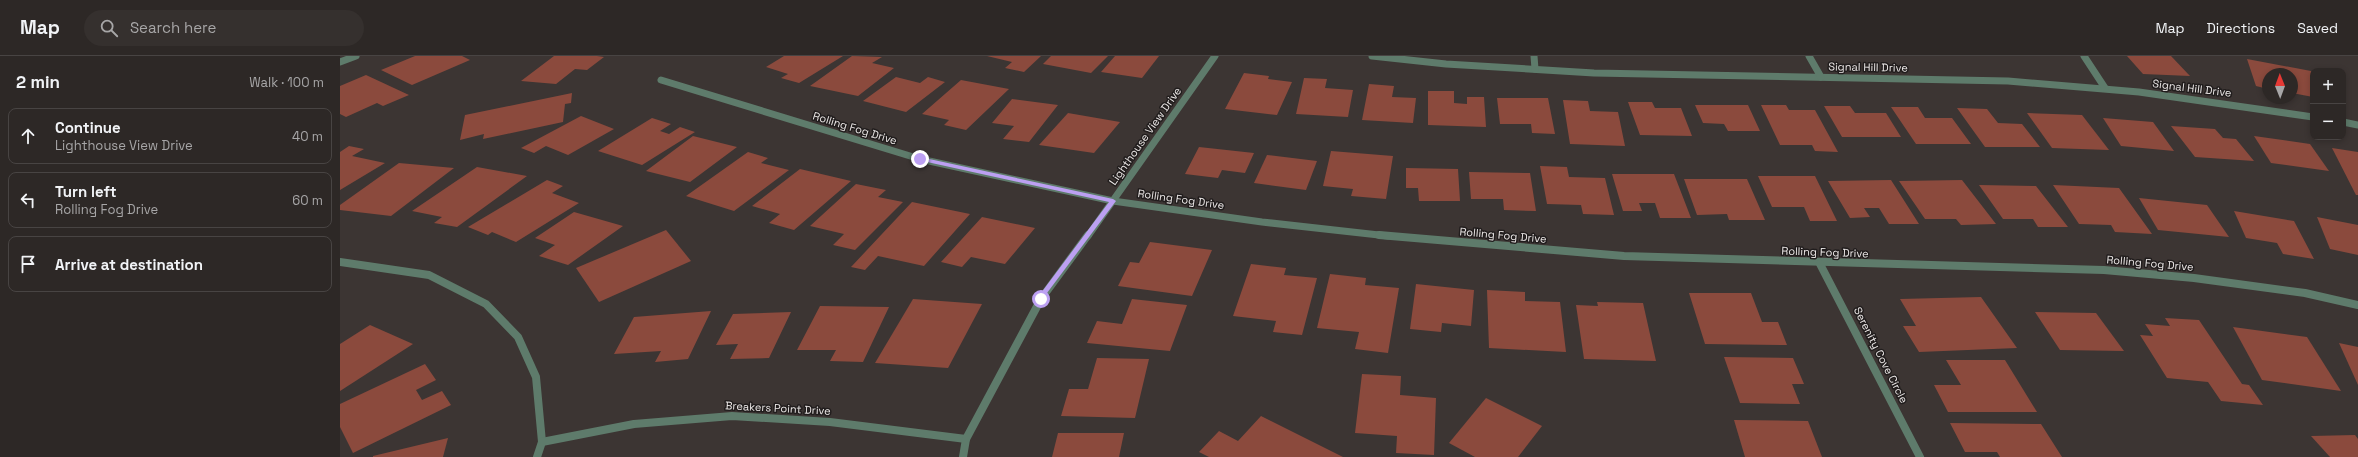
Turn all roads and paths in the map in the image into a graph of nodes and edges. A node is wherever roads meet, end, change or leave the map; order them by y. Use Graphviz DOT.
graph roads {
  1 [pos="356,56"];
  2 [pos="1215,56"];
  3 [pos="1372,56"];
  4 [pos="1534,56"];
  5 [pos="1809,56"];
  6 [pos="2084,56"];
  7 [pos="340,62"];
  8 [pos="1535,69"];
  9 [pos="1820,77"];
  10 [pos="661,80"];
  11 [pos="2104,88"];
  12 [pos="2310,117"];
  13 [pos="2346,123"];
  14 [pos="2358,125"];
  15 [pos="1113,201"];
  16 [pos="340,262"];
  17 [pos="1820,264"];
  18 [pos="2358,306"];
  19 [pos="966,439"];
  20 [pos="542,442"];
  21 [pos="537,457"];
  22 [pos="963,457"];
  23 [pos="1920,457"];
  1 -- 7 [label="street"];
  2 -- 15 [label="street, Lighthouse View Drive"];
  3 -- 8 [label="street, Signal Hill Drive"];
  4 -- 8 [label="street"];
  5 -- 9 [label="street"];
  6 -- 11 [label="street"];
  8 -- 9 [label="street, Signal Hill Drive"];
  9 -- 11 [label="street, Signal Hill Drive"];
  10 -- 15 [label="street, Rolling Fog Drive"];
  11 -- 12 [label="street, Signal Hill Drive"];
  13 -- 14 [label="street"];
  15 -- 17 [label="street, Rolling Fog Drive"];
  15 -- 19 [label="street, Lighthouse View Drive"];
  16 -- 20 [label="street"];
  17 -- 18 [label="street, Rolling Fog Drive"];
  17 -- 23 [label="street, Serenity Cove Circle"];
  19 -- 20 [label="street, Breakers Point Drive"];
  19 -- 22 [label="street, Lighthouse View Drive"];
  20 -- 21 [label="street"];
}
